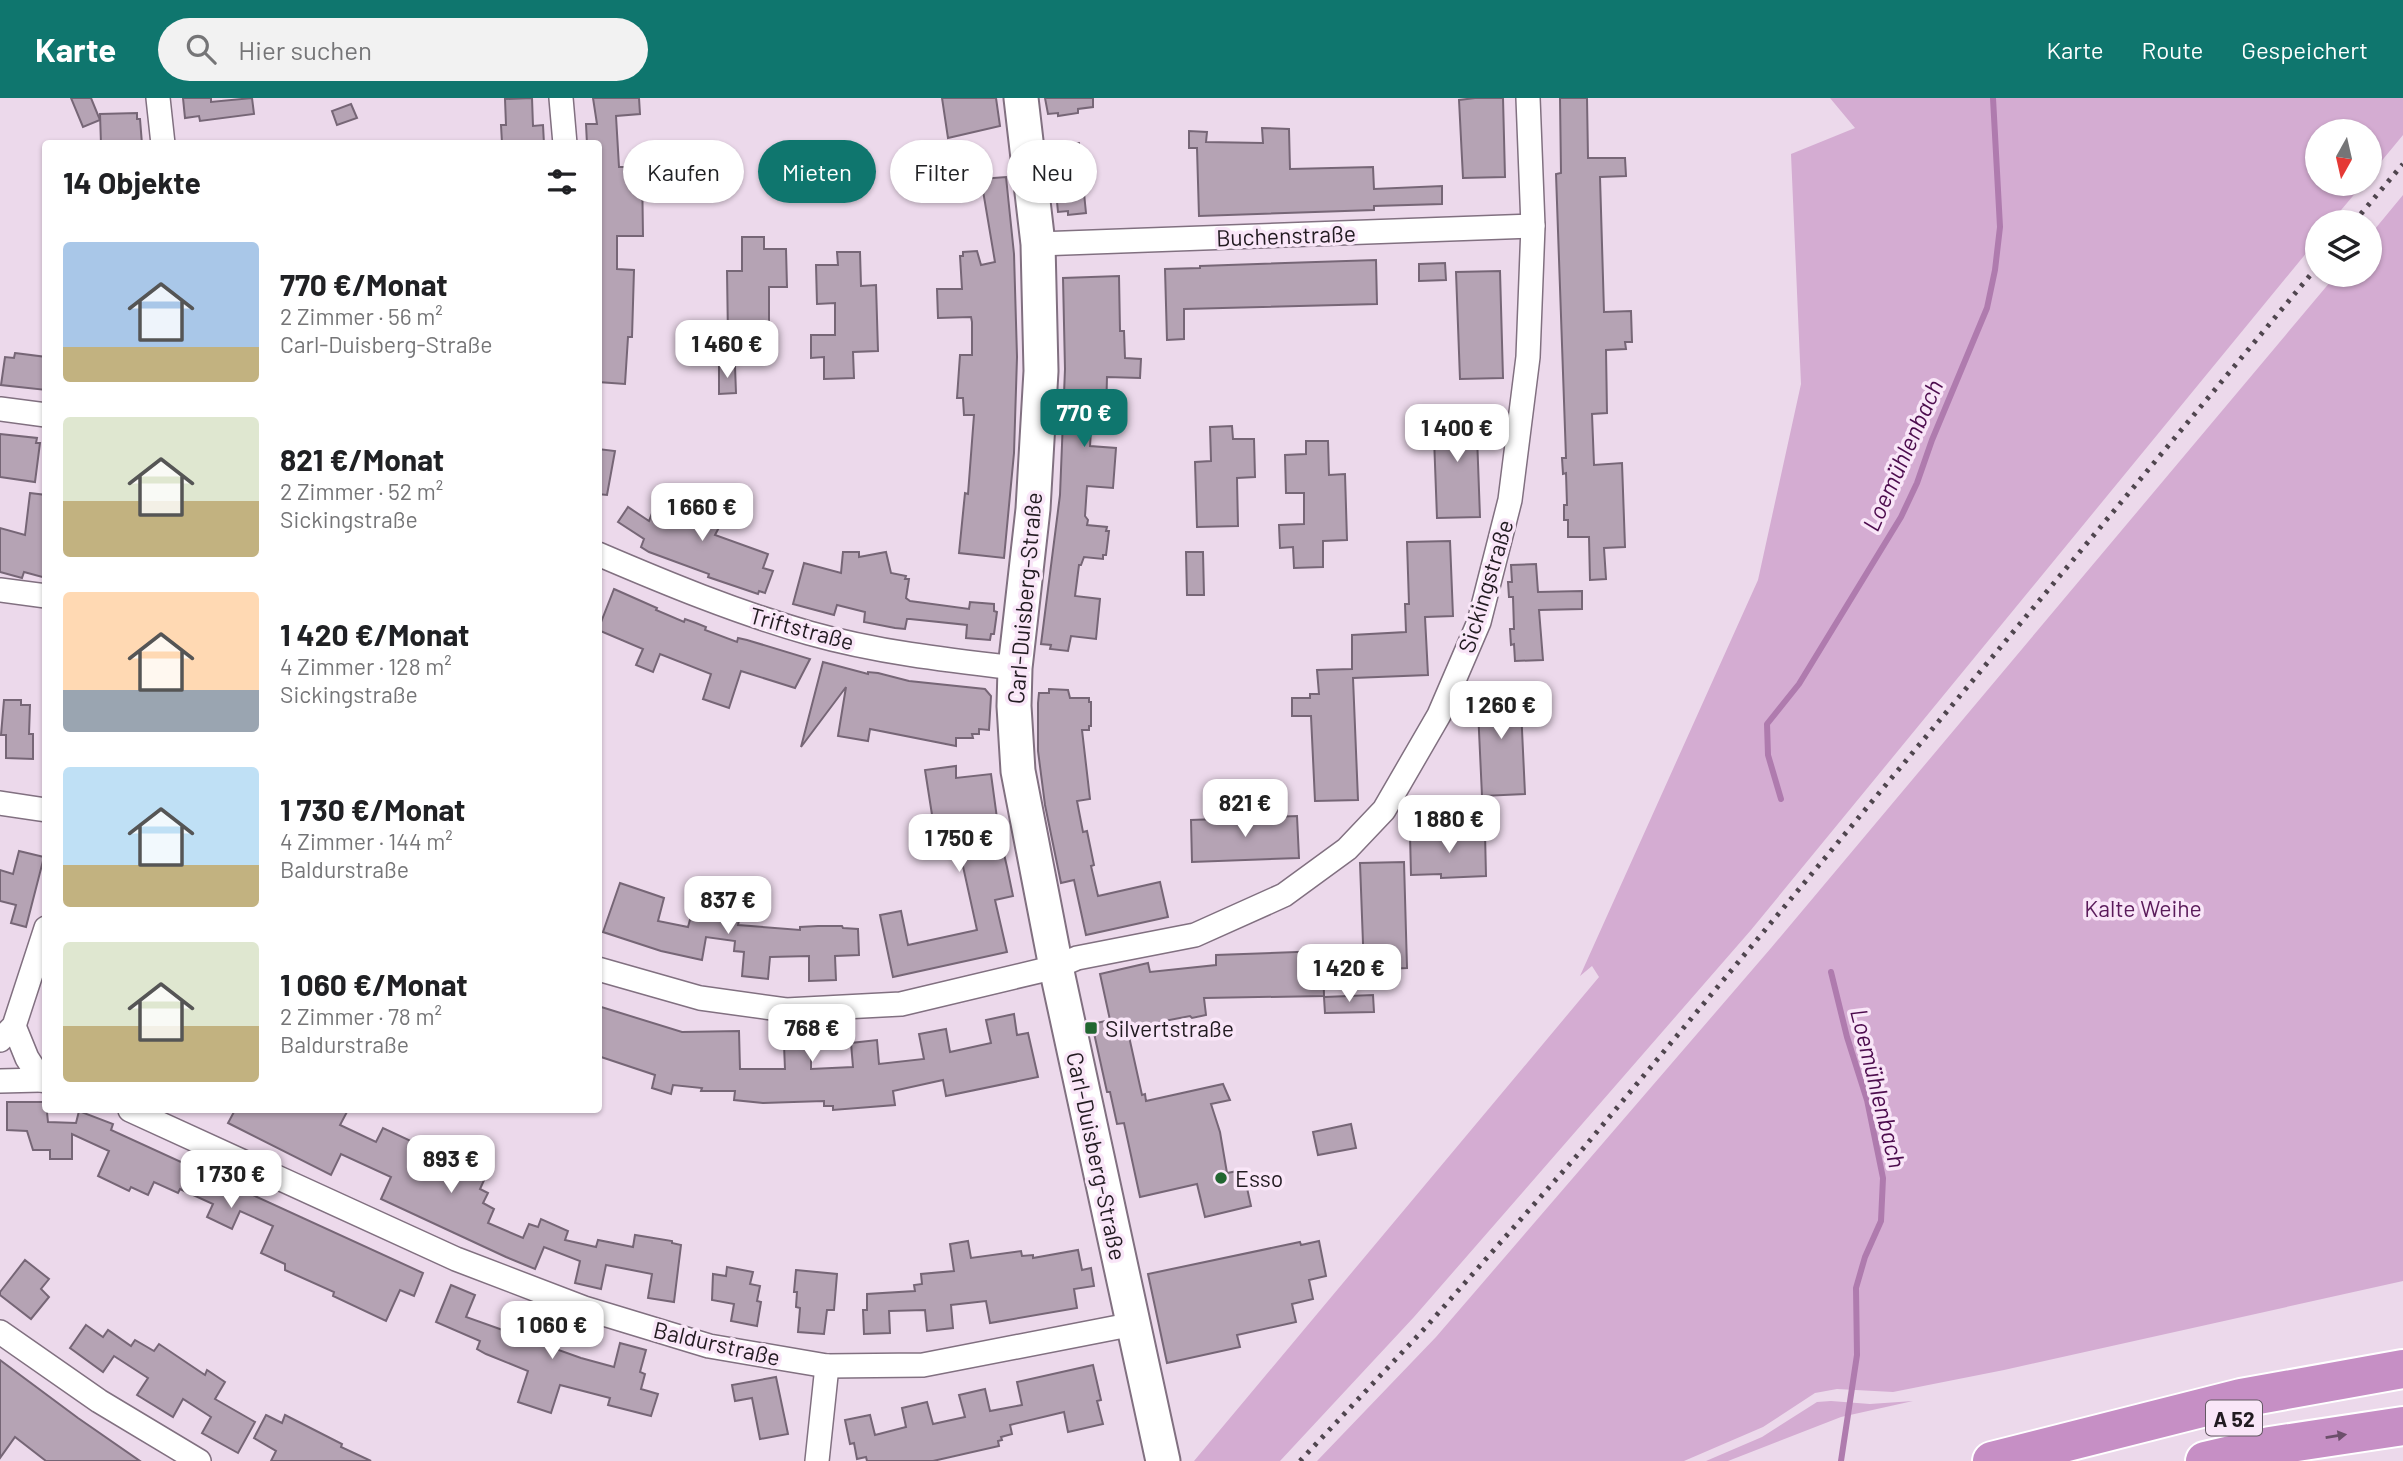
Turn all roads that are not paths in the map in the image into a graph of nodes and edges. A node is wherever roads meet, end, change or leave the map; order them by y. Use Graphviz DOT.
graph roads {
  1 [pos="158,98"];
  2 [pos="561,98"];
  3 [pos="1021,98"];
  4 [pos="1528,98"];
  5 [pos="163,140"];
  6 [pos="565,140"];
  7 [pos="1533,226"];
  8 [pos="1038,244"];
  9 [pos="0,409"];
  10 [pos="42,414"];
  11 [pos="602,556"];
  12 [pos="0,590"];
  13 [pos="42,595"];
  14 [pos="1015,668"];
  15 [pos="0,803"];
  16 [pos="42,809"];
  17 [pos="42,939"];
  18 [pos="1055,967"];
  19 [pos="602,969"];
  20 [pos="7,1033"];
  21 [pos="42,1080"];
  22 [pos="0,1081"];
  23 [pos="42,1081"];
  24 [pos="137,1113"];
  25 [pos="1134,1324"];
  26 [pos="0,1332"];
  27 [pos="827,1366"];
  28 [pos="2403,1369"];
  29 [pos="2403,1387"];
  30 [pos="2403,1426"];
  31 [pos="2259,1454"];
  32 [pos="199,1461"];
  33 [pos="817,1461"];
  34 [pos="1163,1461"];
  35 [pos="1992,1461"];
  36 [pos="2068,1461"];
  37 [pos="2205,1461"];
  1 -- 5 [label="street"];
  2 -- 6 [label="street"];
  3 -- 8 [label="main road, Carl-Duisberg-Straße"];
  4 -- 7 [label="street, Sickingstraße"];
  7 -- 8 [label="street, Buchenstraße"];
  7 -- 18 [label="street, Sickingstraße"];
  8 -- 14 [label="main road, Carl-Duisberg-Straße"];
  9 -- 10 [label="street"];
  11 -- 14 [label="street, Triftstraße"];
  12 -- 13 [label="street"];
  14 -- 18 [label="main road, Carl-Duisberg-Straße"];
  15 -- 16 [label="street"];
  17 -- 20 [label="street"];
  18 -- 19 [label="street"];
  18 -- 25 [label="main road, Carl-Duisberg-Straße"];
  20 -- 21 [label="street"];
  22 -- 23 [label="street"];
  24 -- 27 [label="street, Baldurstraße"];
  25 -- 27 [label="street, Baldurstraße"];
  25 -- 34 [label="main road, Carl-Duisberg-Straße"];
  26 -- 32 [label="street"];
  27 -- 33 [label="street"];
  28 -- 35 [label="highway"];
  29 -- 36 [label="highway, A 52"];
  31 -- 30 [label="highway, A 52, one-way"];
  31 -- 37 [label="highway, A 52"];
}
